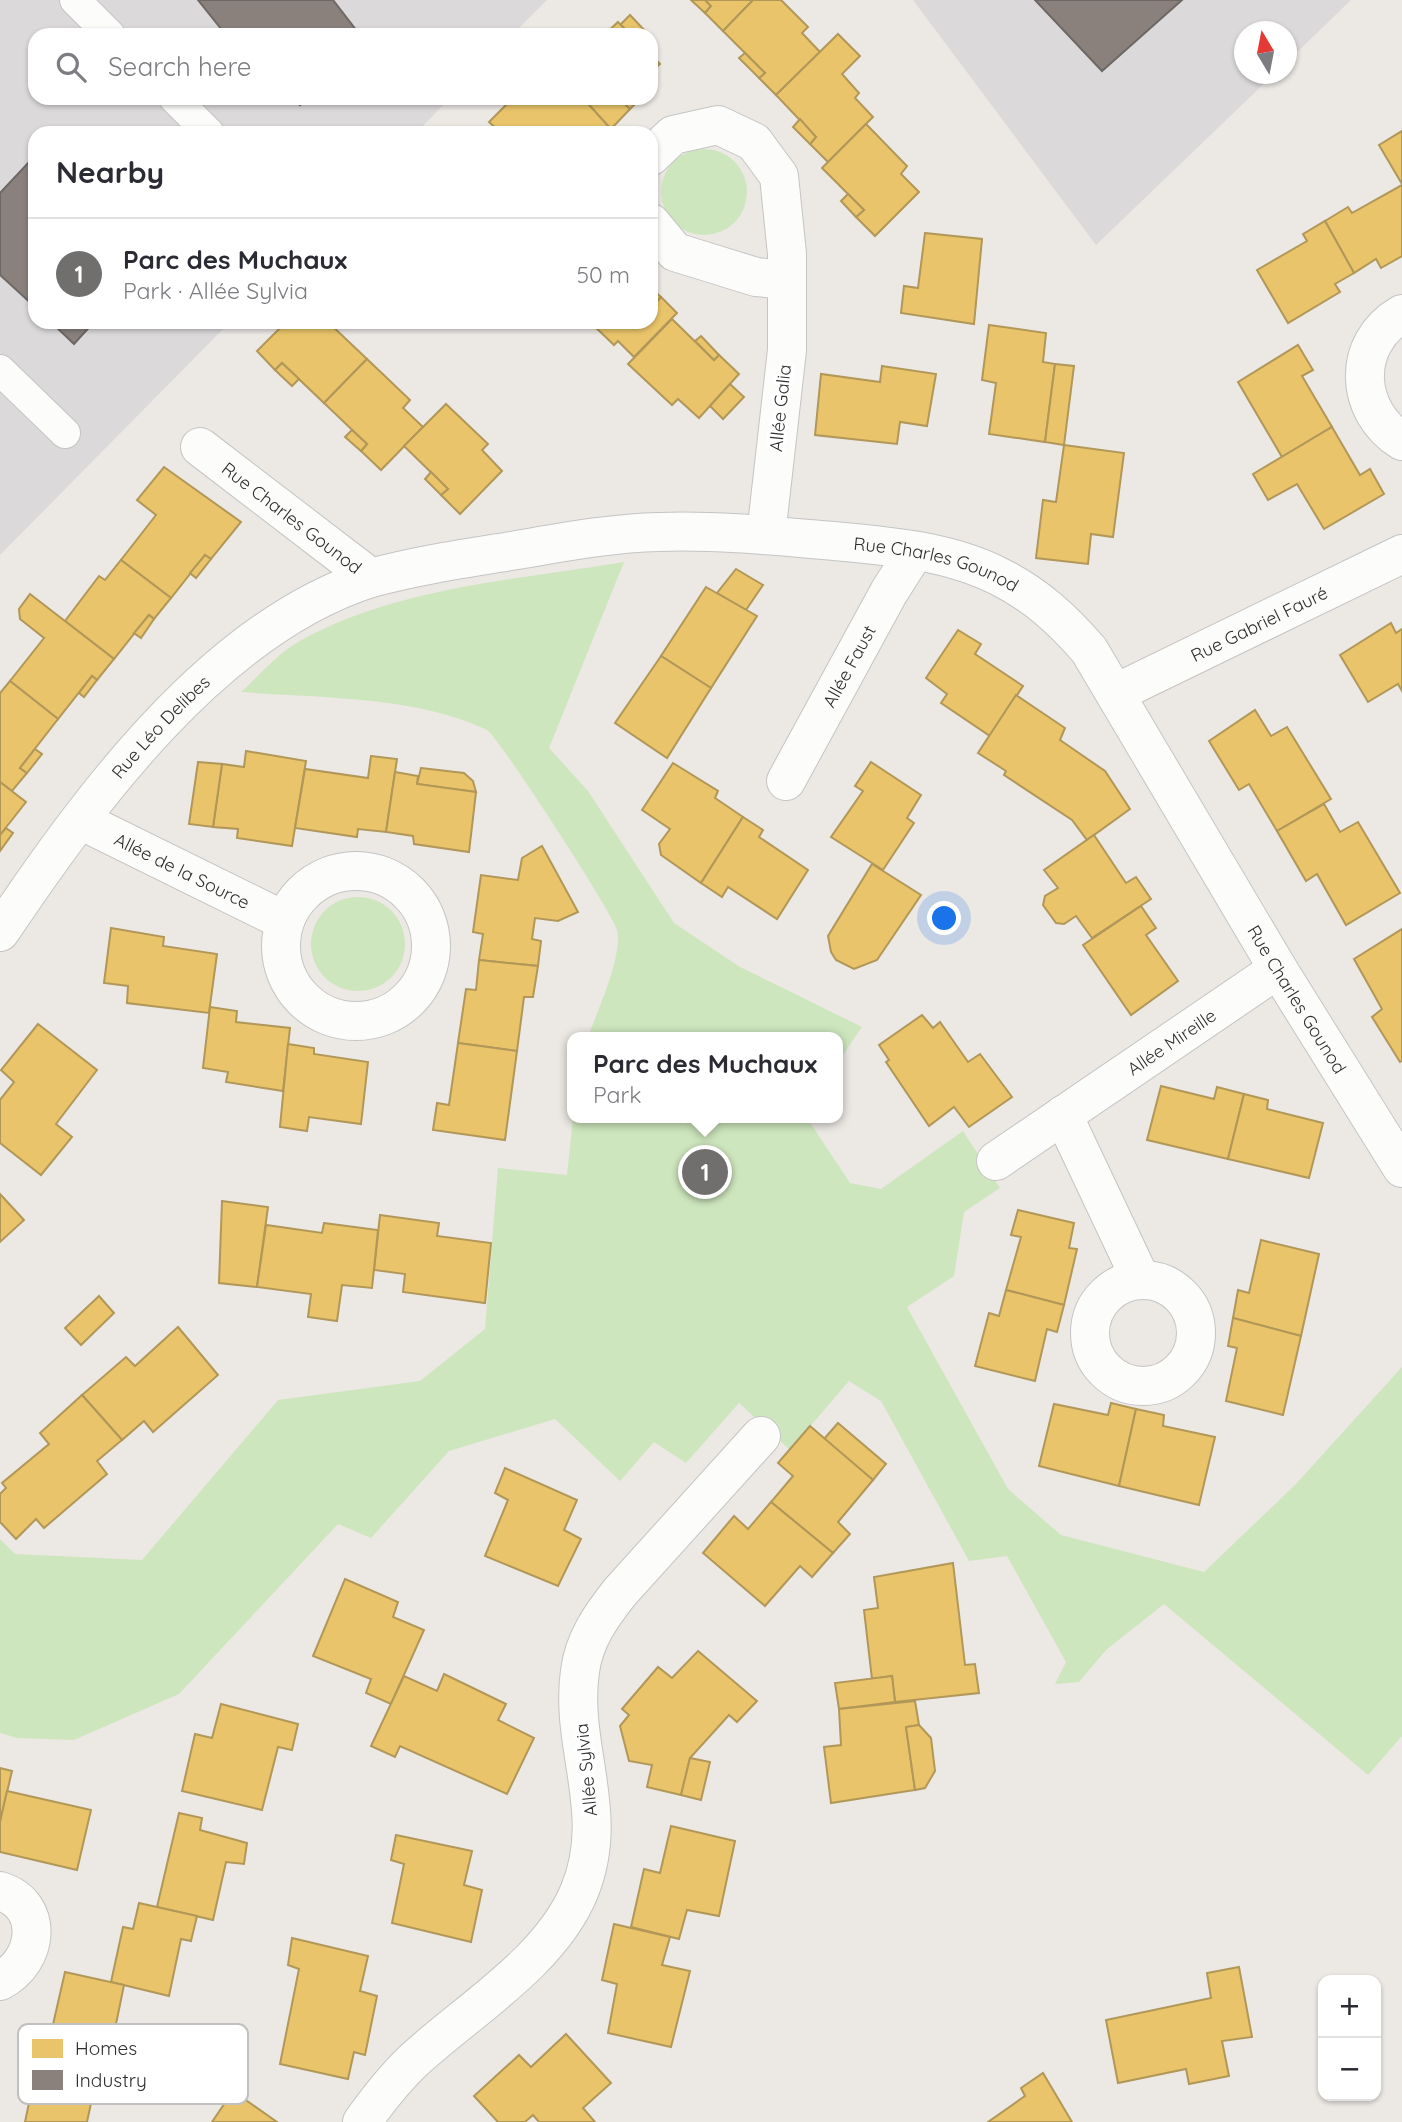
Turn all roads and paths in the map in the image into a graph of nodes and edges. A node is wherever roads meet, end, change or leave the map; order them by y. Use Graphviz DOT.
graph roads {
  1 [pos="75,0"];
  2 [pos="103,28"];
  3 [pos="181,105"];
  4 [pos="202,126"];
  5 [pos="658,149"];
  6 [pos="658,231"];
  7 [pos="787,280"];
  8 [pos="1402,314"];
  9 [pos="0,370"];
  10 [pos="65,433"];
  11 [pos="1402,441"];
  12 [pos="201,447"];
  13 [pos="766,535"];
  14 [pos="915,551"];
  15 [pos="1402,554"];
  16 [pos="371,578"];
  17 [pos="1116,693"];
  18 [pos="786,781"];
  19 [pos="80,820"];
  20 [pos="285,921"];
  21 [pos="0,932"];
  22 [pos="1278,969"];
  23 [pos="1063,1115"];
  24 [pos="996,1161"];
  25 [pos="1402,1168"];
  26 [pos="1141,1280"];
  27 [pos="761,1436"];
  28 [pos="0,1891"];
  29 [pos="0,1981"];
  30 [pos="362,2122"];
  1 -- 2 [label="lane"];
  3 -- 4 [label="lane"];
  5 -- 7 [label="street, Allée Galia"];
  6 -- 7 [label="street"];
  7 -- 13 [label="street, Allée Galia"];
  8 -- 11 [label="street"];
  9 -- 10 [label="lane"];
  12 -- 16 [label="street, Rue Charles Gounod"];
  13 -- 14 [label="street, Rue Charles Gounod"];
  13 -- 16 [label="street, Rue Charles Gounod"];
  14 -- 17 [label="street, Rue Charles Gounod"];
  14 -- 18 [label="street, Allée Faust"];
  15 -- 17 [label="street, Rue Gabriel Fauré"];
  16 -- 19 [label="street, Rue Léo Delibes"];
  17 -- 22 [label="street, Rue Charles Gounod"];
  19 -- 20 [label="street, Allée de la Source"];
  19 -- 21 [label="street, Rue Léo Delibes"];
  22 -- 23 [label="street, Allée Mireille"];
  22 -- 25 [label="street, Rue Charles Gounod"];
  23 -- 24 [label="street, Allée Mireille"];
  23 -- 26 [label="street"];
  27 -- 30 [label="street, Allée Sylvia"];
  28 -- 29 [label="street"];
}
